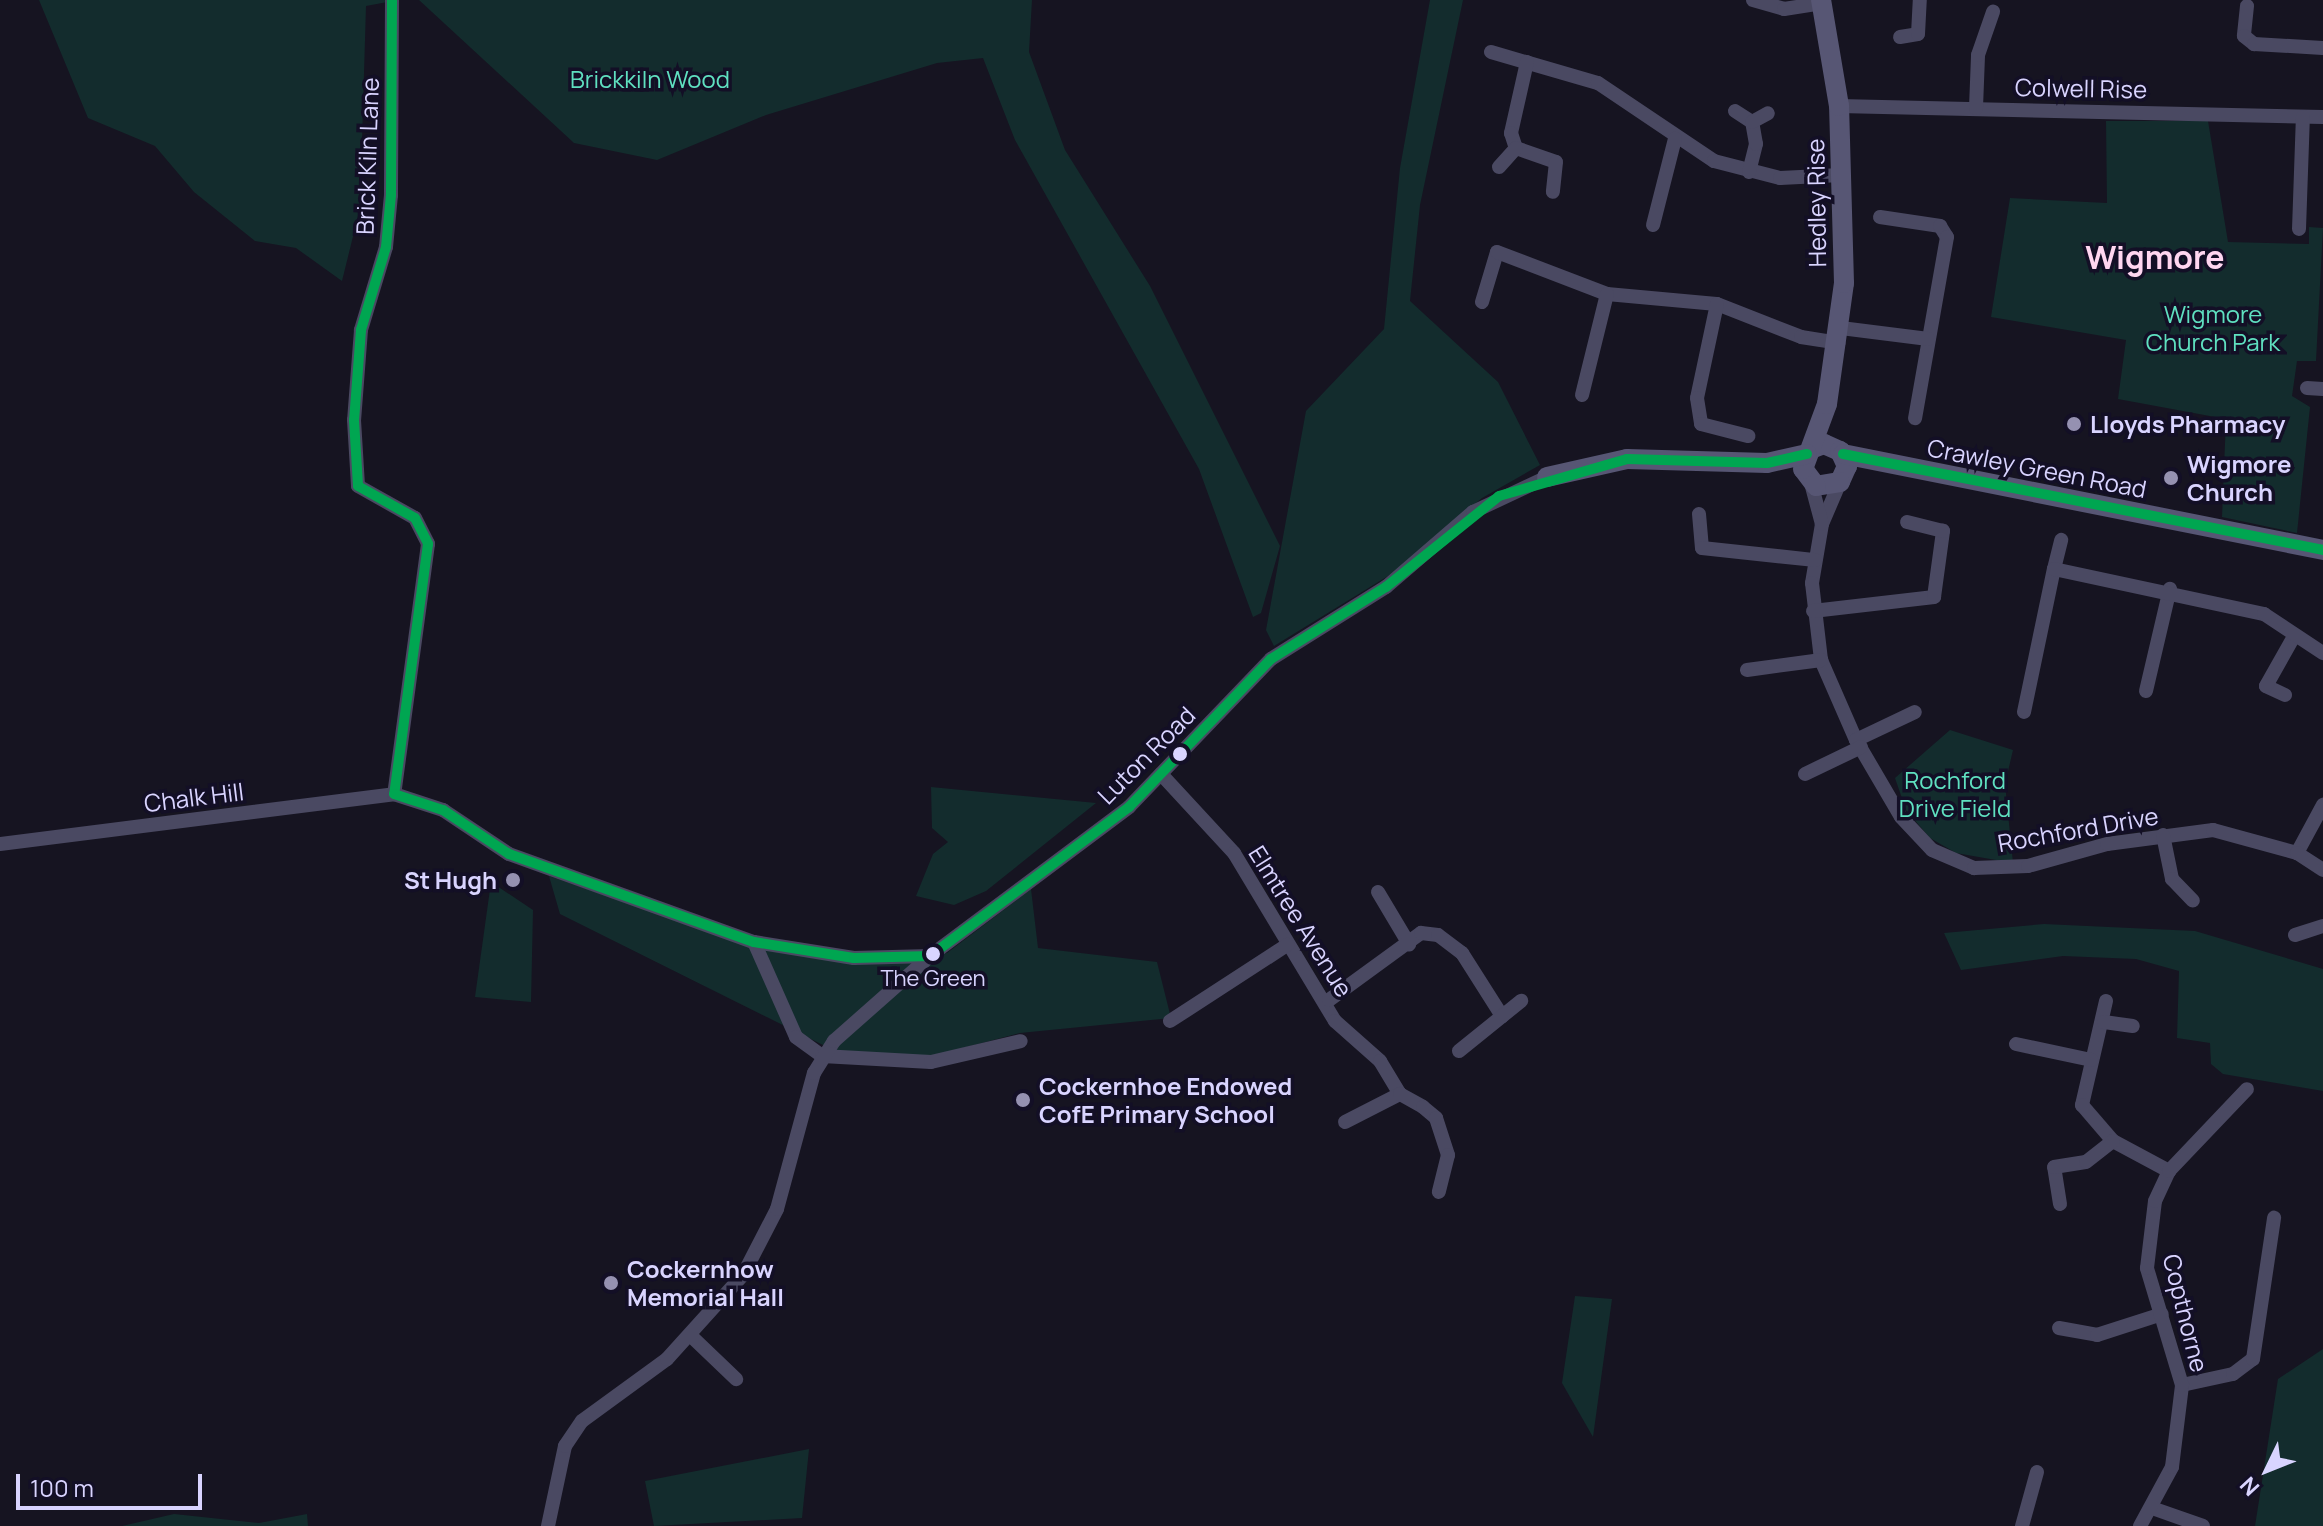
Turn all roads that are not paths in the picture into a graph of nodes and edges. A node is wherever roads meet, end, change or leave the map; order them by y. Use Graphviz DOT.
graph roads {
  1 [pos="392,0"];
  2 [pos="1753,0"];
  3 [pos="1920,0"];
  4 [pos="1821,1"];
  5 [pos="2247,6"];
  6 [pos="1993,12"];
  7 [pos="1900,37"];
  8 [pos="2323,48"];
  9 [pos="1491,52"];
  10 [pos="1527,62"];
  11 [pos="1839,106"];
  12 [pos="1976,108"];
  13 [pos="1735,111"];
  14 [pos="1768,113"];
  15 [pos="2303,117"];
  16 [pos="2323,117"];
  17 [pos="1752,122"];
  18 [pos="1675,139"];
  19 [pos="1516,148"];
  20 [pos="1499,167"];
  21 [pos="1749,172"];
  22 [pos="1841,175"];
  23 [pos="1553,192"];
  24 [pos="1880,217"];
  25 [pos="1653,225"];
  26 [pos="2299,229"];
  27 [pos="1607,294"];
  28 [pos="1482,302"];
  29 [pos="1717,304"];
  30 [pos="1840,335"];
  31 [pos="1928,339"];
  32 [pos="2307,388"];
  33 [pos="2323,389"];
  34 [pos="1582,395"];
  35 [pos="1827,404"];
  36 [pos="1915,418"];
  37 [pos="1748,436"];
  38 [pos="1840,451"];
  39 [pos="1809,452"];
  40 [pos="1767,463"];
  41 [pos="1882,465"];
  42 [pos="1547,477"];
  43 [pos="1809,480"];
  44 [pos="1842,480"];
  45 [pos="1699,514"];
  46 [pos="1907,522"];
  47 [pos="1822,524"];
  48 [pos="2061,540"];
  49 [pos="2323,550"];
  50 [pos="1815,560"];
  51 [pos="2054,569"];
  52 [pos="2170,589"];
  53 [pos="1813,611"];
  54 [pos="2293,638"];
  55 [pos="2323,653"];
  56 [pos="1821,660"];
  57 [pos="1747,670"];
  58 [pos="2146,691"];
  59 [pos="2285,695"];
  60 [pos="1915,712"];
  61 [pos="2024,712"];
  62 [pos="1858,744"];
  63 [pos="1161,774"];
  64 [pos="1805,774"];
  65 [pos="394,794"];
  66 [pos="2323,805"];
  67 [pos="2163,835"];
  68 [pos="0,844"];
  69 [pos="2297,853"];
  70 [pos="2323,870"];
  71 [pos="1378,892"];
  72 [pos="2193,901"];
  73 [pos="2323,926"];
  74 [pos="2295,935"];
  75 [pos="754,942"];
  76 [pos="1409,944"];
  77 [pos="1287,945"];
  78 [pos="930,956"];
  79 [pos="1329,1000"];
  80 [pos="1521,1001"];
  81 [pos="2106,1001"];
  82 [pos="1502,1016"];
  83 [pos="1170,1021"];
  84 [pos="2104,1022"];
  85 [pos="2133,1026"];
  86 [pos="1021,1041"];
  87 [pos="2016,1044"];
  88 [pos="1459,1051"];
  89 [pos="822,1056"];
  90 [pos="2091,1060"];
  91 [pos="2247,1089"];
  92 [pos="1400,1094"];
  93 [pos="1345,1122"];
  94 [pos="2113,1141"];
  95 [pos="2169,1171"];
  96 [pos="1439,1192"];
  97 [pos="2060,1204"];
  98 [pos="2274,1218"];
  99 [pos="2162,1314"];
  100 [pos="2059,1328"];
  101 [pos="690,1335"];
  102 [pos="736,1379"];
  103 [pos="2182,1385"];
  104 [pos="2037,1472"];
  105 [pos="2152,1508"];
  106 [pos="551,1522"];
  107 [pos="2022,1526"];
  108 [pos="2140,1526"];
  109 [pos="2203,1526"];
  1 -- 65 [label="street, Brick Kiln Lane"];
  2 -- 4 [label="street"];
  3 -- 7 [label="street"];
  4 -- 11 [label="street, Hedley Rise"];
  5 -- 8 [label="street"];
  6 -- 12 [label="street"];
  9 -- 10 [label="street"];
  10 -- 18 [label="street"];
  10 -- 19 [label="street"];
  11 -- 12 [label="street, Colwell Rise"];
  11 -- 22 [label="street, Hedley Rise"];
  12 -- 15 [label="street, Colwell Rise"];
  13 -- 17 [label="street"];
  14 -- 17 [label="street"];
  15 -- 16 [label="street, Colwell Rise"];
  15 -- 26 [label="street"];
  17 -- 21 [label="street"];
  18 -- 21 [label="street"];
  18 -- 25 [label="street"];
  19 -- 20 [label="street"];
  19 -- 23 [label="street"];
  21 -- 22 [label="street"];
  22 -- 30 [label="street, Hedley Rise"];
  24 -- 31 [label="street"];
  27 -- 28 [label="street"];
  27 -- 29 [label="street"];
  27 -- 34 [label="street"];
  29 -- 30 [label="street"];
  29 -- 37 [label="street"];
  30 -- 31 [label="street"];
  30 -- 35 [label="street, Hedley Rise"];
  31 -- 36 [label="street"];
  32 -- 33 [label="street"];
  35 -- 38 [label="street, Hedley Rise"];
  35 -- 39 [label="street, Hedley Rise"];
  38 -- 39 [label="street, Crawley Green Road"];
  38 -- 41 [label="street, Crawley Green Road"];
  38 -- 44 [label="street, Hedley Rise"];
  39 -- 40 [label="street"];
  39 -- 43 [label="street, Hedley Rise"];
  40 -- 42 [label="street"];
  40 -- 43 [label="street"];
  41 -- 44 [label="street, Crawley Green Road"];
  41 -- 49 [label="street, Crawley Green Road"];
  42 -- 63 [label="street, Luton Road"];
  43 -- 44 [label="street, Crawley Green Road"];
  43 -- 47 [label="street, Rochford Drive"];
  44 -- 47 [label="street, Rochford Drive"];
  45 -- 50 [label="street"];
  46 -- 53 [label="street"];
  47 -- 50 [label="street, Rochford Drive"];
  48 -- 51 [label="street"];
  50 -- 53 [label="street, Rochford Drive"];
  51 -- 52 [label="street"];
  51 -- 61 [label="street"];
  52 -- 54 [label="street"];
  52 -- 58 [label="street"];
  53 -- 56 [label="street, Rochford Drive"];
  54 -- 55 [label="street"];
  54 -- 59 [label="street"];
  56 -- 57 [label="street"];
  56 -- 62 [label="street, Rochford Drive"];
  60 -- 62 [label="street"];
  62 -- 64 [label="street"];
  62 -- 67 [label="street, Rochford Drive"];
  63 -- 77 [label="street, Elmtree Avenue"];
  63 -- 78 [label="street, Luton Road"];
  65 -- 68 [label="street, Chalk Hill"];
  65 -- 75 [label="street"];
  66 -- 69 [label="street"];
  67 -- 69 [label="street, Rochford Drive"];
  67 -- 72 [label="street"];
  69 -- 70 [label="street, Rochford Drive"];
  71 -- 76 [label="street"];
  73 -- 74 [label="street"];
  75 -- 78 [label="street"];
  75 -- 89 [label="street"];
  76 -- 79 [label="street"];
  76 -- 82 [label="street"];
  77 -- 79 [label="street, Elmtree Avenue"];
  77 -- 83 [label="street"];
  78 -- 89 [label="street, Luton Road"];
  79 -- 92 [label="street, Elmtree Avenue"];
  80 -- 82 [label="street"];
  81 -- 84 [label="street"];
  82 -- 88 [label="street"];
  84 -- 85 [label="street"];
  84 -- 90 [label="street"];
  86 -- 89 [label="street"];
  87 -- 90 [label="street"];
  89 -- 101 [label="street"];
  90 -- 94 [label="street"];
  91 -- 95 [label="street, Copthorne"];
  92 -- 93 [label="street"];
  92 -- 96 [label="street"];
  94 -- 95 [label="street"];
  94 -- 97 [label="street"];
  95 -- 99 [label="street, Copthorne"];
  98 -- 103 [label="street"];
  99 -- 100 [label="street"];
  99 -- 103 [label="street, Copthorne"];
  101 -- 102 [label="street"];
  101 -- 106 [label="street"];
  103 -- 105 [label="street, Copthorne"];
  104 -- 107 [label="street"];
  105 -- 108 [label="street, Copthorne"];
  105 -- 109 [label="street"];
}
